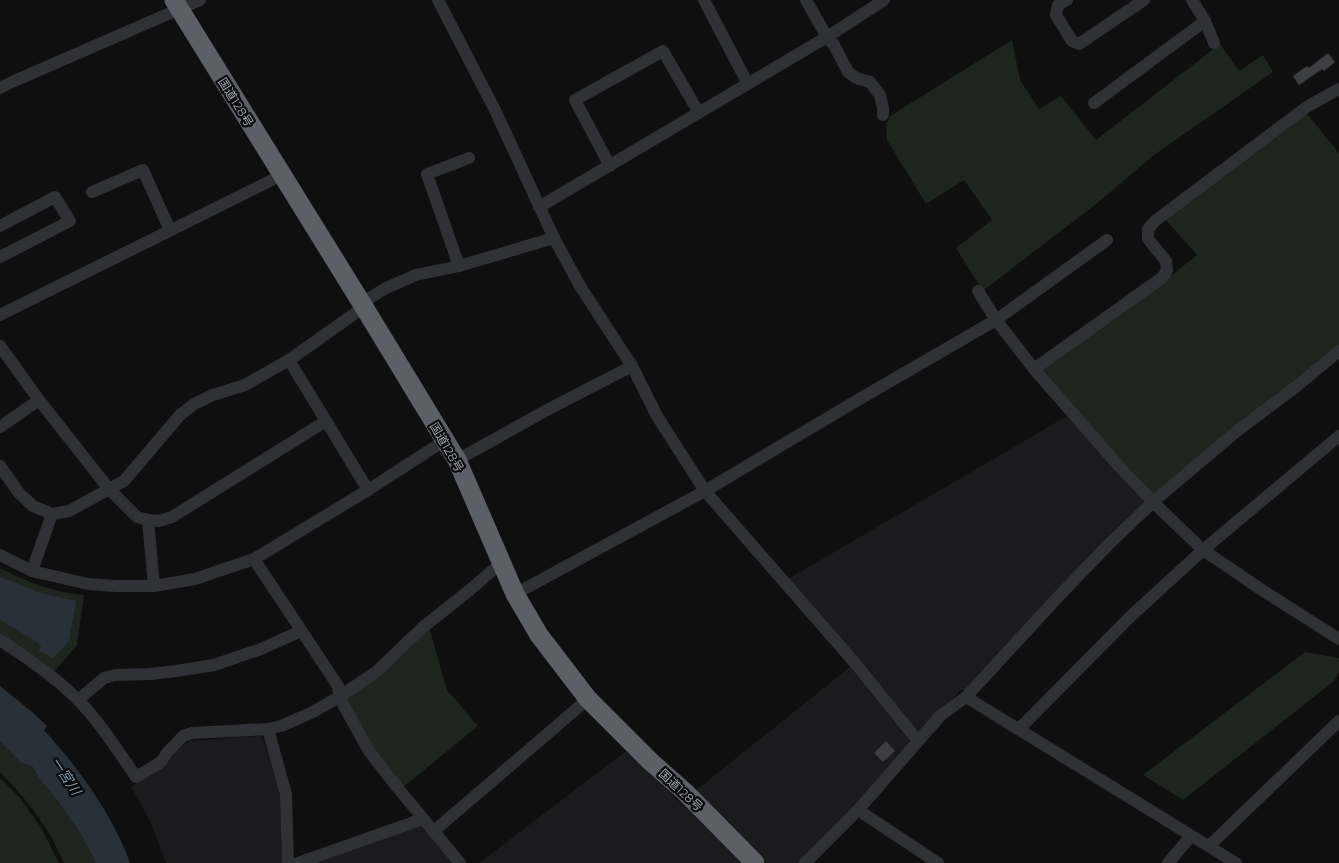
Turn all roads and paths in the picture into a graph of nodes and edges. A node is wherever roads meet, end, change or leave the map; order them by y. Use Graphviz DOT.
graph roads {
  1 [pos="200,0"];
  2 [pos="438,0"];
  3 [pos="704,0"];
  4 [pos="806,0"];
  5 [pos="884,0"];
  6 [pos="1067,0"];
  7 [pos="1144,0"];
  8 [pos="1192,0"];
  9 [pos="177,4"];
  10 [pos="1205,21"];
  11 [pos="827,37"];
  12 [pos="1214,43"];
  13 [pos="748,84"];
  14 [pos="0,88"];
  15 [pos="1339,89"];
  16 [pos="1094,102"];
  17 [pos="699,113"];
  18 [pos="883,115"];
  19 [pos="469,158"];
  20 [pos="610,166"];
  21 [pos="282,175"];
  22 [pos="92,192"];
  23 [pos="539,207"];
  24 [pos="0,226"];
  25 [pos="170,230"];
  26 [pos="554,238"];
  27 [pos="1107,240"];
  28 [pos="0,257"];
  29 [pos="459,266"];
  30 [pos="978,291"];
  31 [pos="364,307"];
  32 [pos="0,315"];
  33 [pos="996,320"];
  34 [pos="0,346"];
  35 [pos="1339,351"];
  36 [pos="289,360"];
  37 [pos="632,366"];
  38 [pos="1034,369"];
  39 [pos="39,400"];
  40 [pos="326,421"];
  41 [pos="0,427"];
  42 [pos="1339,436"];
  43 [pos="444,441"];
  44 [pos="457,460"];
  45 [pos="0,466"];
  46 [pos="109,489"];
  47 [pos="368,490"];
  48 [pos="705,491"];
  49 [pos="1153,502"];
  50 [pos="52,514"];
  51 [pos="148,520"];
  52 [pos="1203,550"];
  53 [pos="0,554"];
  54 [pos="254,559"];
  55 [pos="501,563"];
  56 [pos="32,571"];
  57 [pos="154,586"];
  58 [pos="515,594"];
  59 [pos="301,631"];
  60 [pos="1339,639"];
  61 [pos="0,640"];
  62 [pos="339,697"];
  63 [pos="966,697"];
  64 [pos="588,698"];
  65 [pos="78,700"];
  66 [pos="1339,721"];
  67 [pos="268,729"];
  68 [pos="1019,729"];
  69 [pos="918,741"];
  70 [pos="858,810"];
  71 [pos="424,819"];
  72 [pos="434,830"];
  73 [pos="1192,836"];
  74 [pos="1209,846"];
  75 [pos="288,863"];
  76 [pos="298,863"];
  77 [pos="460,863"];
  78 [pos="755,863"];
  79 [pos="805,863"];
  80 [pos="938,863"];
  81 [pos="1168,863"];
  82 [pos="1235,863"];
  1 -- 9 [label="street"];
  2 -- 23 [label="street"];
  3 -- 13 [label="street"];
  4 -- 11 [label="street"];
  5 -- 11 [label="street"];
  6 -- 7 [label="street"];
  8 -- 10 [label="street"];
  9 -- 14 [label="street"];
  9 -- 21 [label="highway, 国道128号"];
  10 -- 12 [label="street"];
  10 -- 16 [label="street"];
  11 -- 13 [label="street"];
  11 -- 18 [label="street"];
  13 -- 17 [label="street"];
  15 -- 38 [label="street"];
  17 -- 20 [label="street"];
  17 -- 20 [label="street"];
  19 -- 29 [label="street"];
  20 -- 23 [label="street"];
  21 -- 25 [label="street"];
  21 -- 31 [label="highway, 国道128号"];
  22 -- 25 [label="street"];
  23 -- 26 [label="street"];
  24 -- 28 [label="street"];
  25 -- 32 [label="street"];
  26 -- 29 [label="street"];
  26 -- 37 [label="street"];
  27 -- 33 [label="street"];
  29 -- 31 [label="street"];
  30 -- 33 [label="street"];
  31 -- 36 [label="street"];
  31 -- 43 [label="highway, 国道128号"];
  33 -- 38 [label="street"];
  33 -- 48 [label="street"];
  34 -- 39 [label="street"];
  35 -- 49 [label="street"];
  36 -- 40 [label="street"];
  36 -- 46 [label="street"];
  37 -- 44 [label="street"];
  37 -- 48 [label="street"];
  38 -- 49 [label="street"];
  39 -- 41 [label="street"];
  39 -- 46 [label="street"];
  40 -- 47 [label="street"];
  40 -- 51 [label="street"];
  42 -- 52 [label="street"];
  43 -- 44 [label="highway, 国道128号"];
  43 -- 47 [label="street"];
  44 -- 55 [label="highway, 国道128号"];
  45 -- 50 [label="street"];
  46 -- 50 [label="street"];
  46 -- 51 [label="street"];
  47 -- 54 [label="street"];
  48 -- 58 [label="street"];
  48 -- 69 [label="street"];
  49 -- 52 [label="street"];
  49 -- 63 [label="street"];
  50 -- 56 [label="street"];
  51 -- 57 [label="street"];
  52 -- 60 [label="street"];
  52 -- 68 [label="street"];
  53 -- 56 [label="street"];
  54 -- 57 [label="street"];
  54 -- 59 [label="street"];
  55 -- 58 [label="highway, 国道128号"];
  55 -- 62 [label="street"];
  56 -- 57 [label="street"];
  58 -- 64 [label="highway, 国道128号"];
  59 -- 62 [label="street"];
  59 -- 65 [label="street"];
  61 -- 65 [label="street"];
  62 -- 67 [label="street"];
  62 -- 71 [label="street"];
  63 -- 68 [label="street"];
  63 -- 69 [label="street"];
  64 -- 72 [label="street"];
  64 -- 78 [label="highway, 国道128号"];
  65 -- 67 [label="street"];
  66 -- 74 [label="street"];
  67 -- 75 [label="street"];
  68 -- 73 [label="street"];
  69 -- 70 [label="street"];
  70 -- 79 [label="street"];
  70 -- 80 [label="street"];
  71 -- 72 [label="street"];
  71 -- 76 [label="street"];
  72 -- 77 [label="street"];
  73 -- 74 [label="street"];
  73 -- 81 [label="street"];
  74 -- 82 [label="street"];
}
